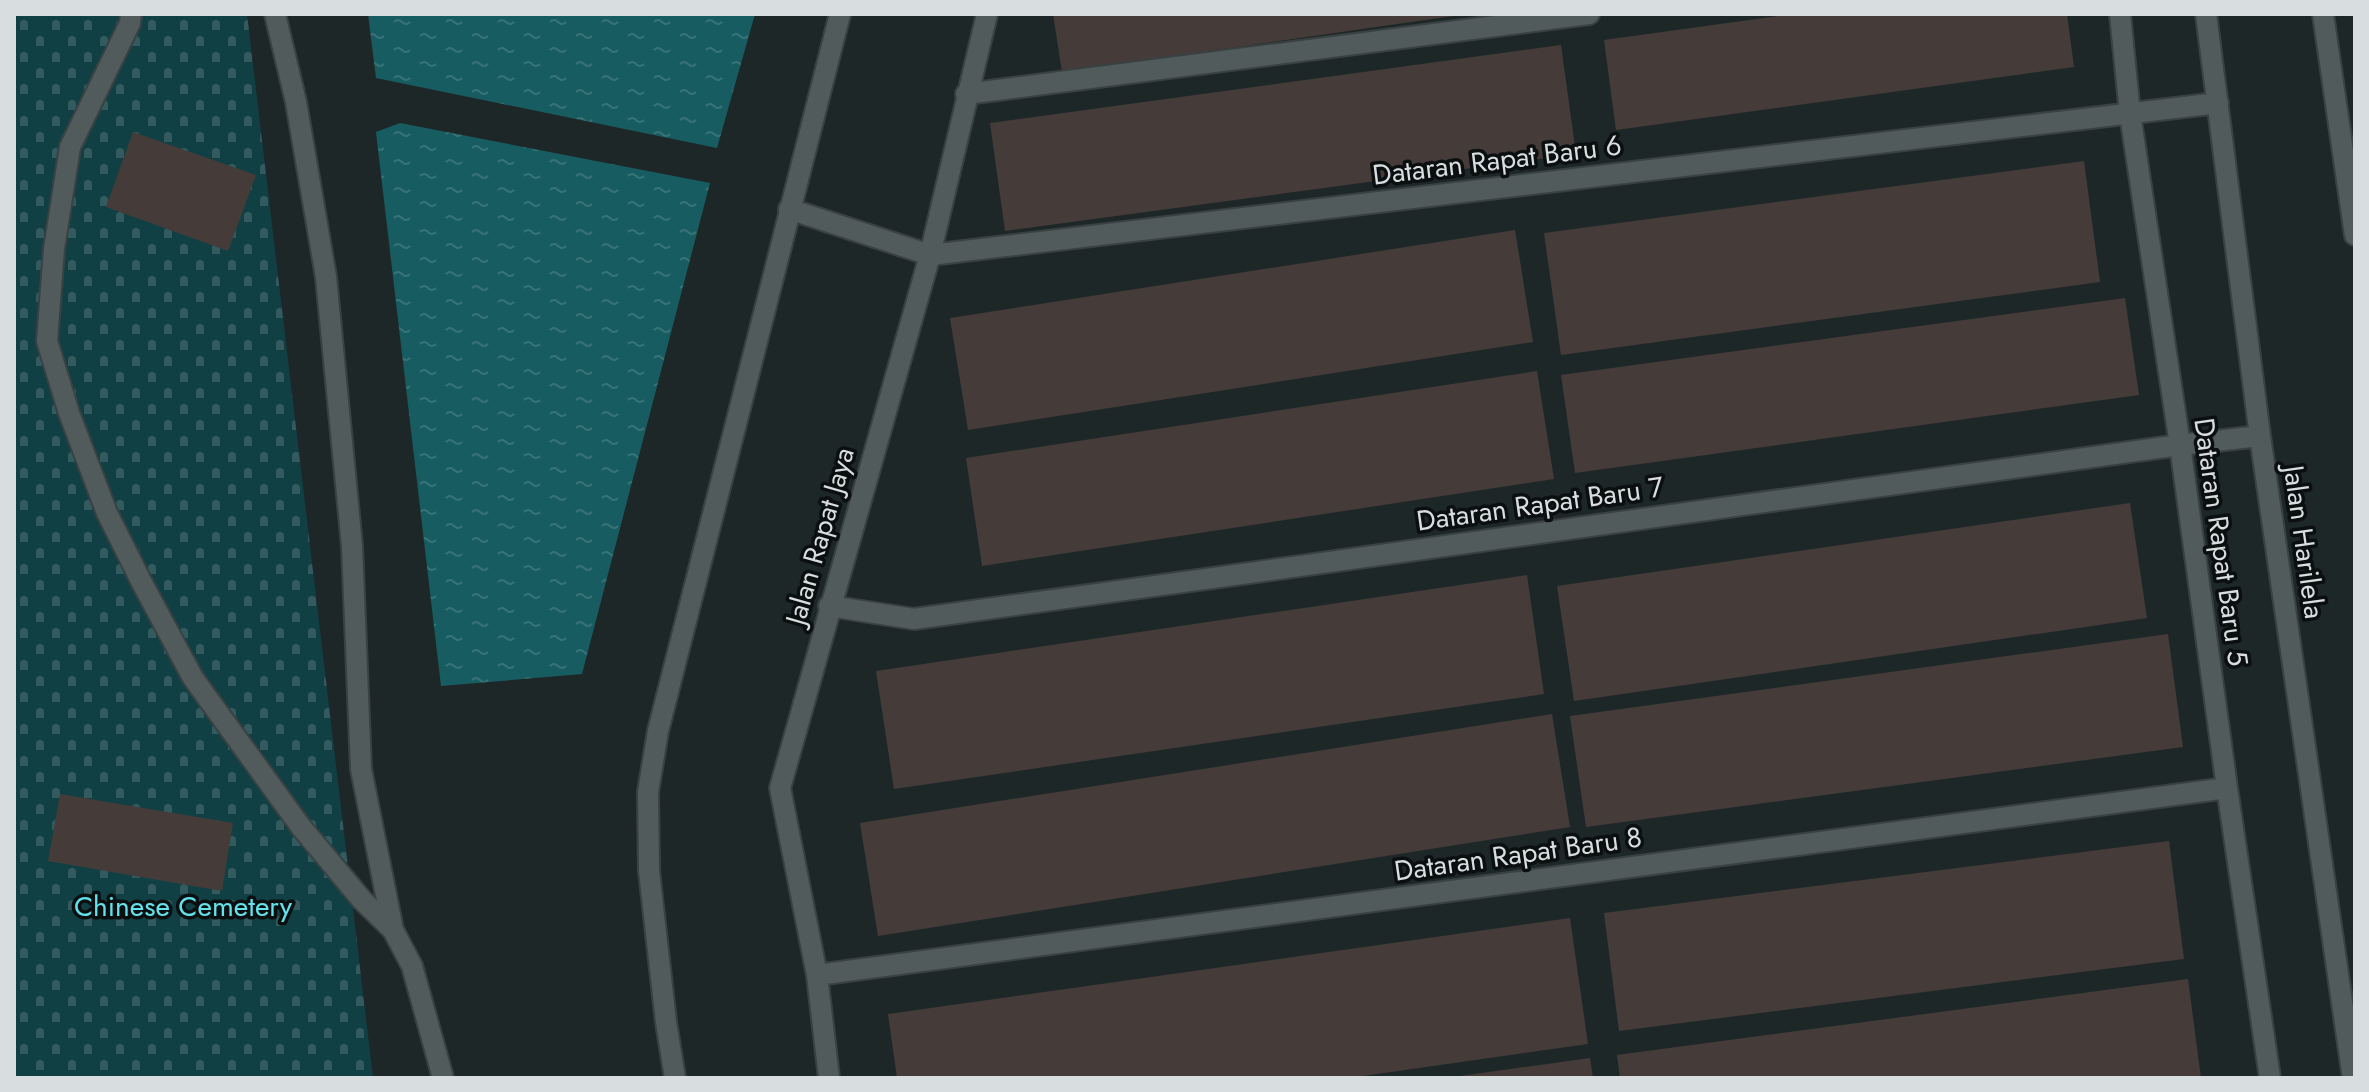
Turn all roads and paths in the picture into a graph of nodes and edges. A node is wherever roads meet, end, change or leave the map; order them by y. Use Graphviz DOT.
graph roads {
  1 [pos="131,14"];
  2 [pos="275,14"];
  3 [pos="840,14"];
  4 [pos="987,14"];
  5 [pos="1589,14"];
  6 [pos="2120,14"];
  7 [pos="2206,14"];
  8 [pos="2323,14"];
  9 [pos="966,94"];
  10 [pos="2218,103"];
  11 [pos="2130,114"];
  12 [pos="789,209"];
  13 [pos="2355,235"];
  14 [pos="930,255"];
  15 [pos="2260,436"];
  16 [pos="2180,445"];
  17 [pos="829,606"];
  18 [pos="2227,788"];
  19 [pos="393,930"];
  20 [pos="817,975"];
  21 [pos="443,1078"];
  22 [pos="675,1078"];
  23 [pos="829,1078"];
  24 [pos="2270,1078"];
  25 [pos="2353,1078"];
  1 -- 19 [label="street"];
  2 -- 19 [label="street"];
  3 -- 12 [label="street"];
  4 -- 9 [label="street, Jalan Rapat Jaya"];
  5 -- 9 [label="street"];
  6 -- 11 [label="street, Dataran Rapat Baru 5"];
  7 -- 10 [label="street, Jalan Harilela"];
  8 -- 13 [label="street"];
  9 -- 14 [label="street, Jalan Rapat Jaya"];
  10 -- 11 [label="street, Dataran Rapat Baru 6"];
  10 -- 15 [label="street, Jalan Harilela"];
  11 -- 14 [label="street, Dataran Rapat Baru 6"];
  11 -- 16 [label="street, Dataran Rapat Baru 5"];
  12 -- 14 [label="street, Dataran Rapat Baru 6"];
  12 -- 22 [label="street"];
  14 -- 17 [label="street, Jalan Rapat Jaya"];
  15 -- 16 [label="street, Dataran Rapat Baru 7"];
  15 -- 25 [label="street, Jalan Harilela"];
  16 -- 17 [label="street, Dataran Rapat Baru 7"];
  16 -- 18 [label="street, Dataran Rapat Baru 5"];
  17 -- 20 [label="street, Jalan Rapat Jaya"];
  18 -- 20 [label="street, Dataran Rapat Baru 8"];
  18 -- 24 [label="street, Dataran Rapat Baru 5"];
  19 -- 21 [label="street"];
  20 -- 23 [label="street, Jalan Rapat Jaya"];
}
